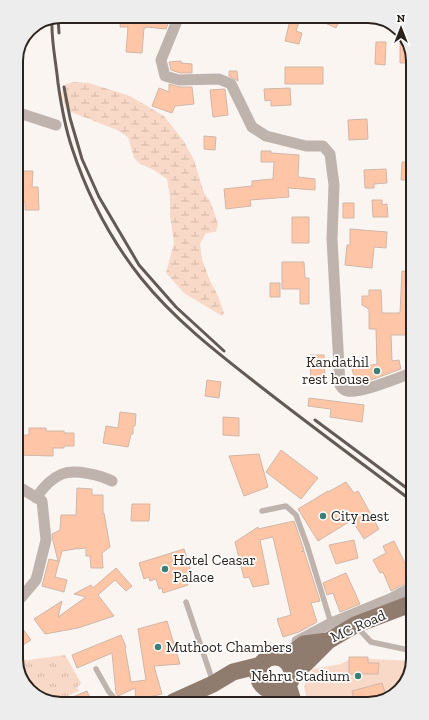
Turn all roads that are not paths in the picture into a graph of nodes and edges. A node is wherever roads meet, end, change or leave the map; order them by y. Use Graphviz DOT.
graph roads {
  1 [pos="176,23"];
  2 [pos="23,114"];
  3 [pos="56,126"];
  4 [pos="406,375"];
  5 [pos="112,481"];
  6 [pos="23,489"];
  7 [pos="36,498"];
  8 [pos="262,511"];
  9 [pos="23,595"];
  10 [pos="406,598"];
  11 [pos="406,601"];
  12 [pos="186,602"];
  13 [pos="331,624"];
  14 [pos="355,626"];
  15 [pos="406,650"];
  16 [pos="261,665"];
  17 [pos="96,669"];
  18 [pos="289,679"];
  19 [pos="214,684"];
  20 [pos="267,691"];
  21 [pos="114,697"];
  22 [pos="184,697"];
  1 -- 4 [label="street"];
  2 -- 3 [label="street"];
  5 -- 7 [label="street"];
  6 -- 7 [label="street"];
  7 -- 9 [label="street"];
  8 -- 13 [label="lane"];
  10 -- 13 [label="street"];
  11 -- 14 [label="main road, MC Road"];
  12 -- 19 [label="lane"];
  13 -- 18 [label="street"];
  14 -- 15 [label="lane"];
  14 -- 18 [label="main road, MC Road"];
  16 -- 18 [label="main road"];
  16 -- 19 [label="main road"];
  16 -- 20 [label="main road"];
  17 -- 21 [label="lane"];
  18 -- 20 [label="main road"];
  19 -- 20 [label="main road"];
  19 -- 22 [label="main road"];
}
